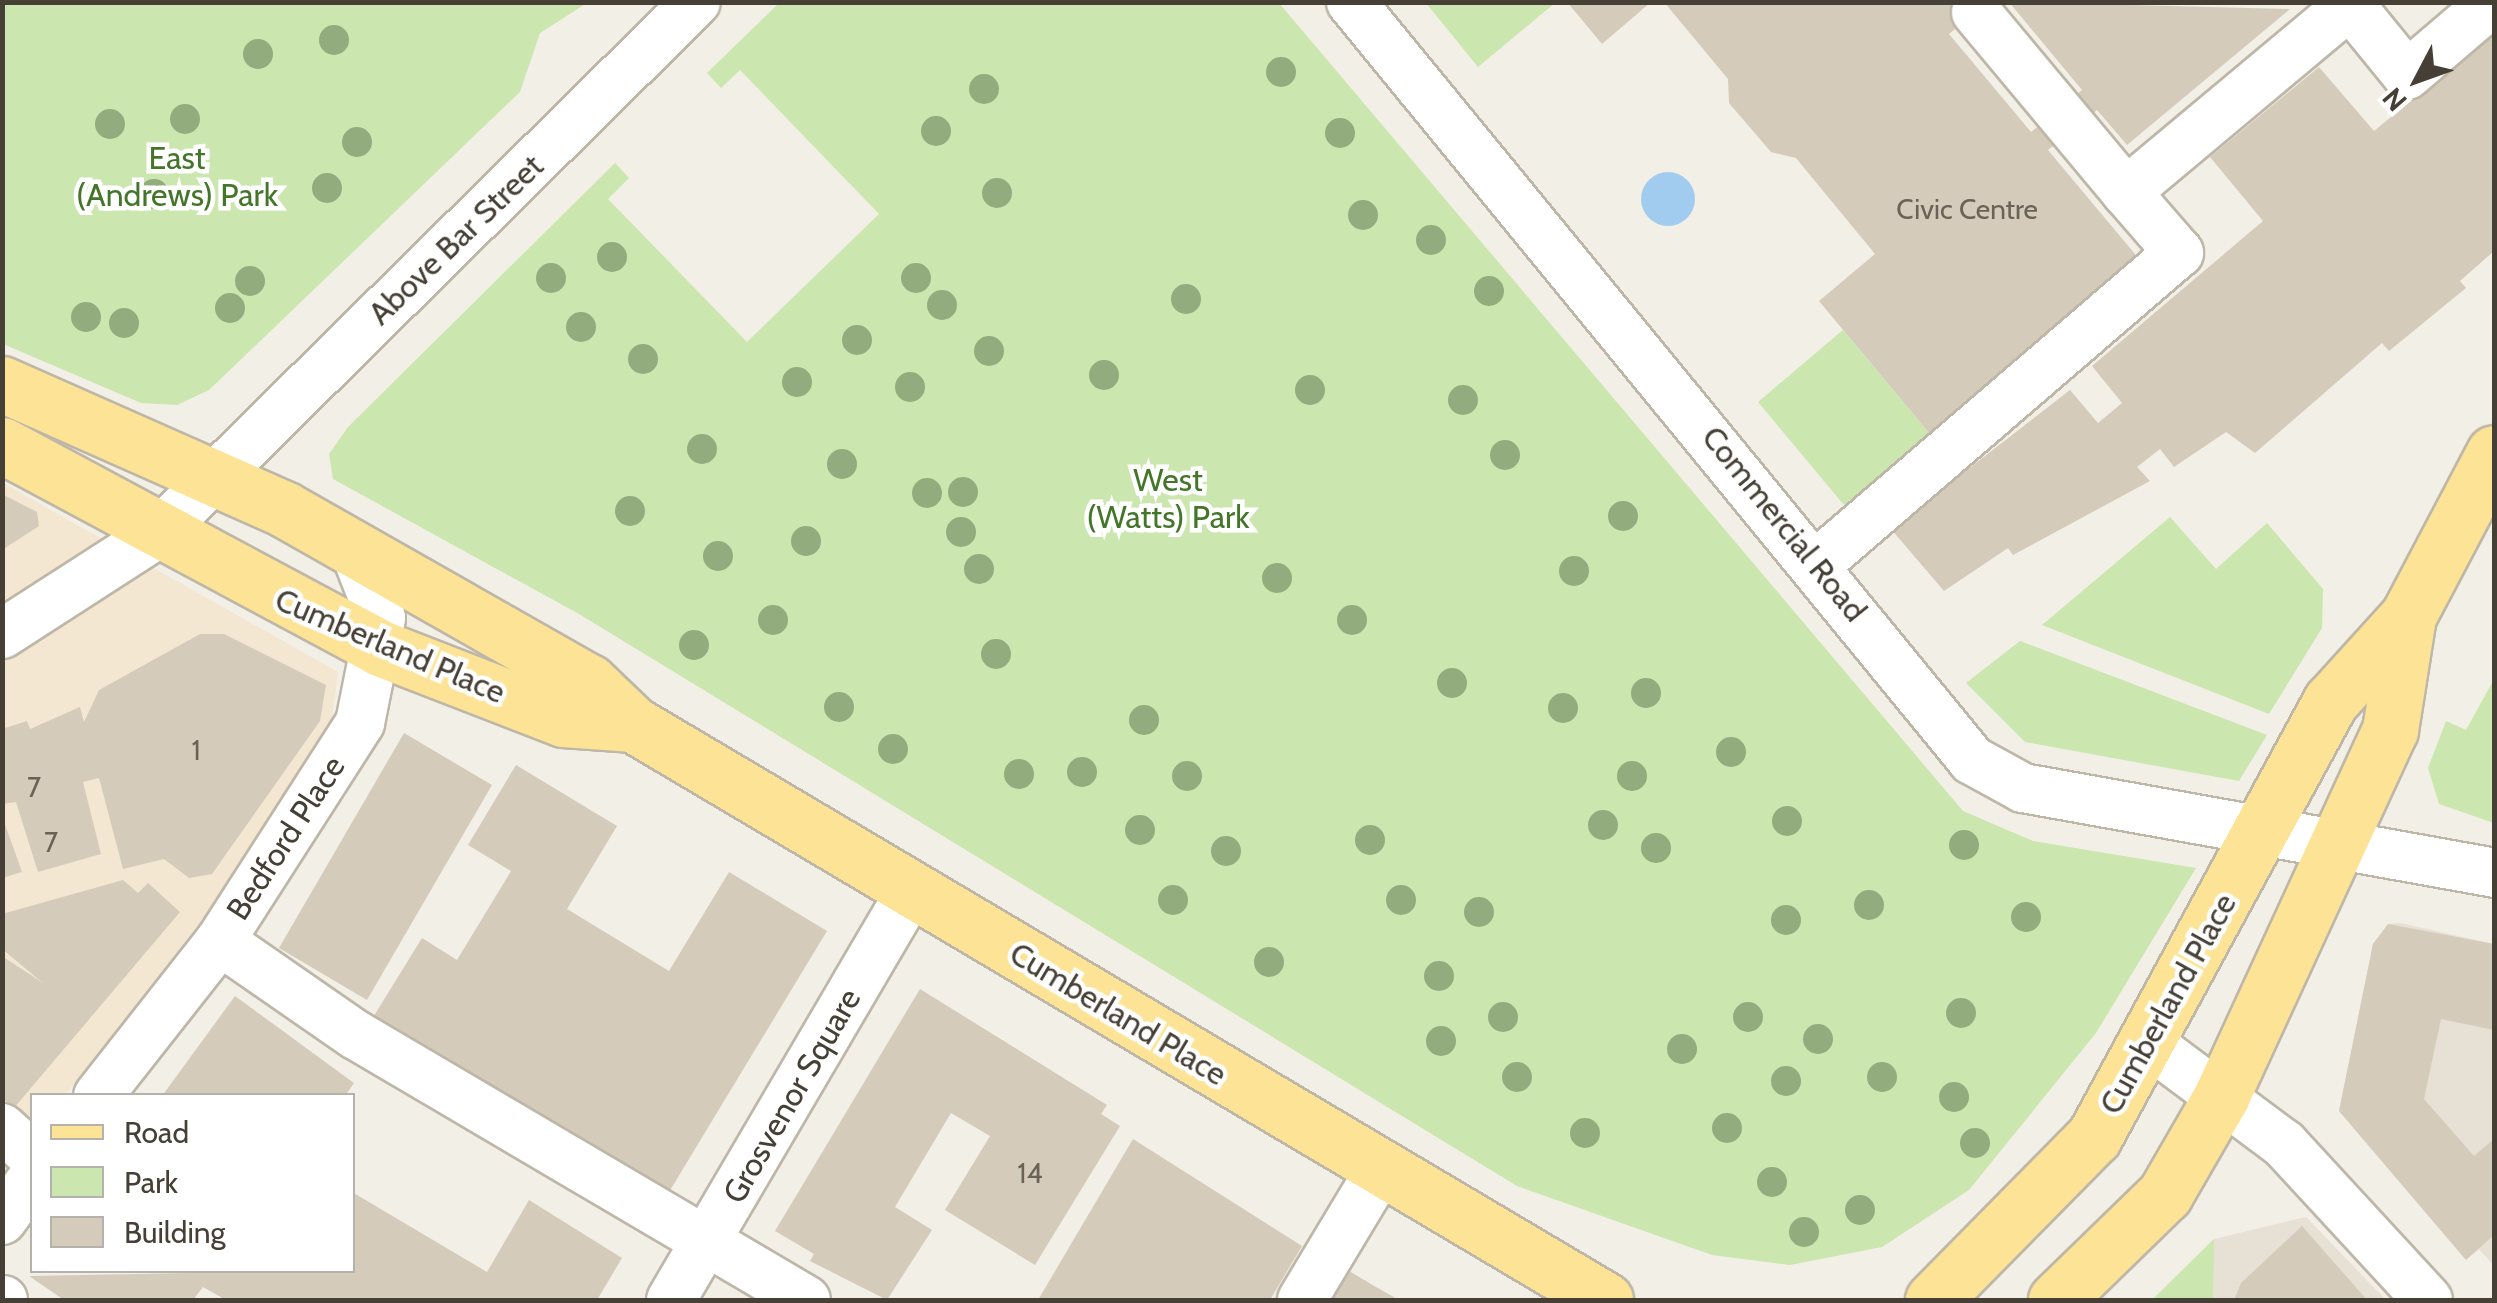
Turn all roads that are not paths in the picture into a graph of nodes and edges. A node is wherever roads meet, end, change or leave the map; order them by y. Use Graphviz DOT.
graph roads {
  1 [pos="696,2"];
  2 [pos="1351,2"];
  3 [pos="2351,4"];
  4 [pos="2483,10"];
  5 [pos="1976,12"];
  6 [pos="2126,192"];
  7 [pos="2,384"];
  8 [pos="2,444"];
  9 [pos="2494,454"];
  10 [pos="213,475"];
  11 [pos="157,534"];
  12 [pos="354,549"];
  13 [pos="1818,564"];
  14 [pos="2408,616"];
  15 [pos="2,634"];
  16 [pos="380,648"];
  17 [pos="633,724"];
  18 [pos="2264,827"];
  19 [pos="2336,839"];
  20 [pos="2494,873"];
  21 [pos="911,891"];
  22 [pos="220,941"];
  23 [pos="2151,1045"];
  24 [pos="100,1093"];
  25 [pos="2221,1098"];
  26 [pos="2,1128"];
  27 [pos="30,1152"];
  28 [pos="1380,1170"];
  29 [pos="30,1182"];
  30 [pos="2,1220"];
  31 [pos="706,1244"];
  32 [pos="672,1300"];
  33 [pos="806,1300"];
  34 [pos="1302,1300"];
  35 [pos="1604,1300"];
  36 [pos="1933,1300"];
  37 [pos="2056,1300"];
  38 [pos="2428,1300"];
  1 -- 10 [label="street, Above Bar Street"];
  2 -- 13 [label="street, Commercial Road"];
  3 -- 4 [label="street"];
  3 -- 6 [label="street"];
  5 -- 6 [label="street"];
  6 -- 13 [label="street"];
  7 -- 10 [label="main road, Cumberland Place"];
  8 -- 11 [label="main road, Cumberland Place"];
  9 -- 14 [label="main road"];
  10 -- 11 [label="street, Above Bar Street"];
  10 -- 12 [label="main road, Cumberland Place"];
  11 -- 15 [label="street, Above Bar Street"];
  11 -- 16 [label="main road, Cumberland Place"];
  12 -- 16 [label="street, Bedford Place"];
  12 -- 17 [label="main road, Cumberland Place"];
  13 -- 18 [label="street, Commercial Road"];
  14 -- 18 [label="main road, Cumberland Place"];
  14 -- 19 [label="main road"];
  16 -- 17 [label="main road, Cumberland Place"];
  16 -- 22 [label="street, Bedford Place"];
  17 -- 21 [label="main road, Cumberland Place"];
  18 -- 19 [label="street, Commercial Road"];
  18 -- 23 [label="main road, Cumberland Place"];
  19 -- 20 [label="street, Commercial Road"];
  19 -- 25 [label="main road"];
  21 -- 28 [label="main road, Cumberland Place"];
  21 -- 31 [label="street, Grosvenor Square"];
  22 -- 24 [label="street, Bedford Place"];
  22 -- 31 [label="street"];
  23 -- 25 [label="street"];
  23 -- 36 [label="main road, Cumberland Place"];
  25 -- 37 [label="main road"];
  25 -- 38 [label="street"];
  26 -- 27 [label="street"];
  28 -- 34 [label="street"];
  28 -- 35 [label="main road, Cumberland Place"];
  29 -- 30 [label="street"];
  31 -- 32 [label="street, Grosvenor Square"];
  31 -- 33 [label="street"];
}
